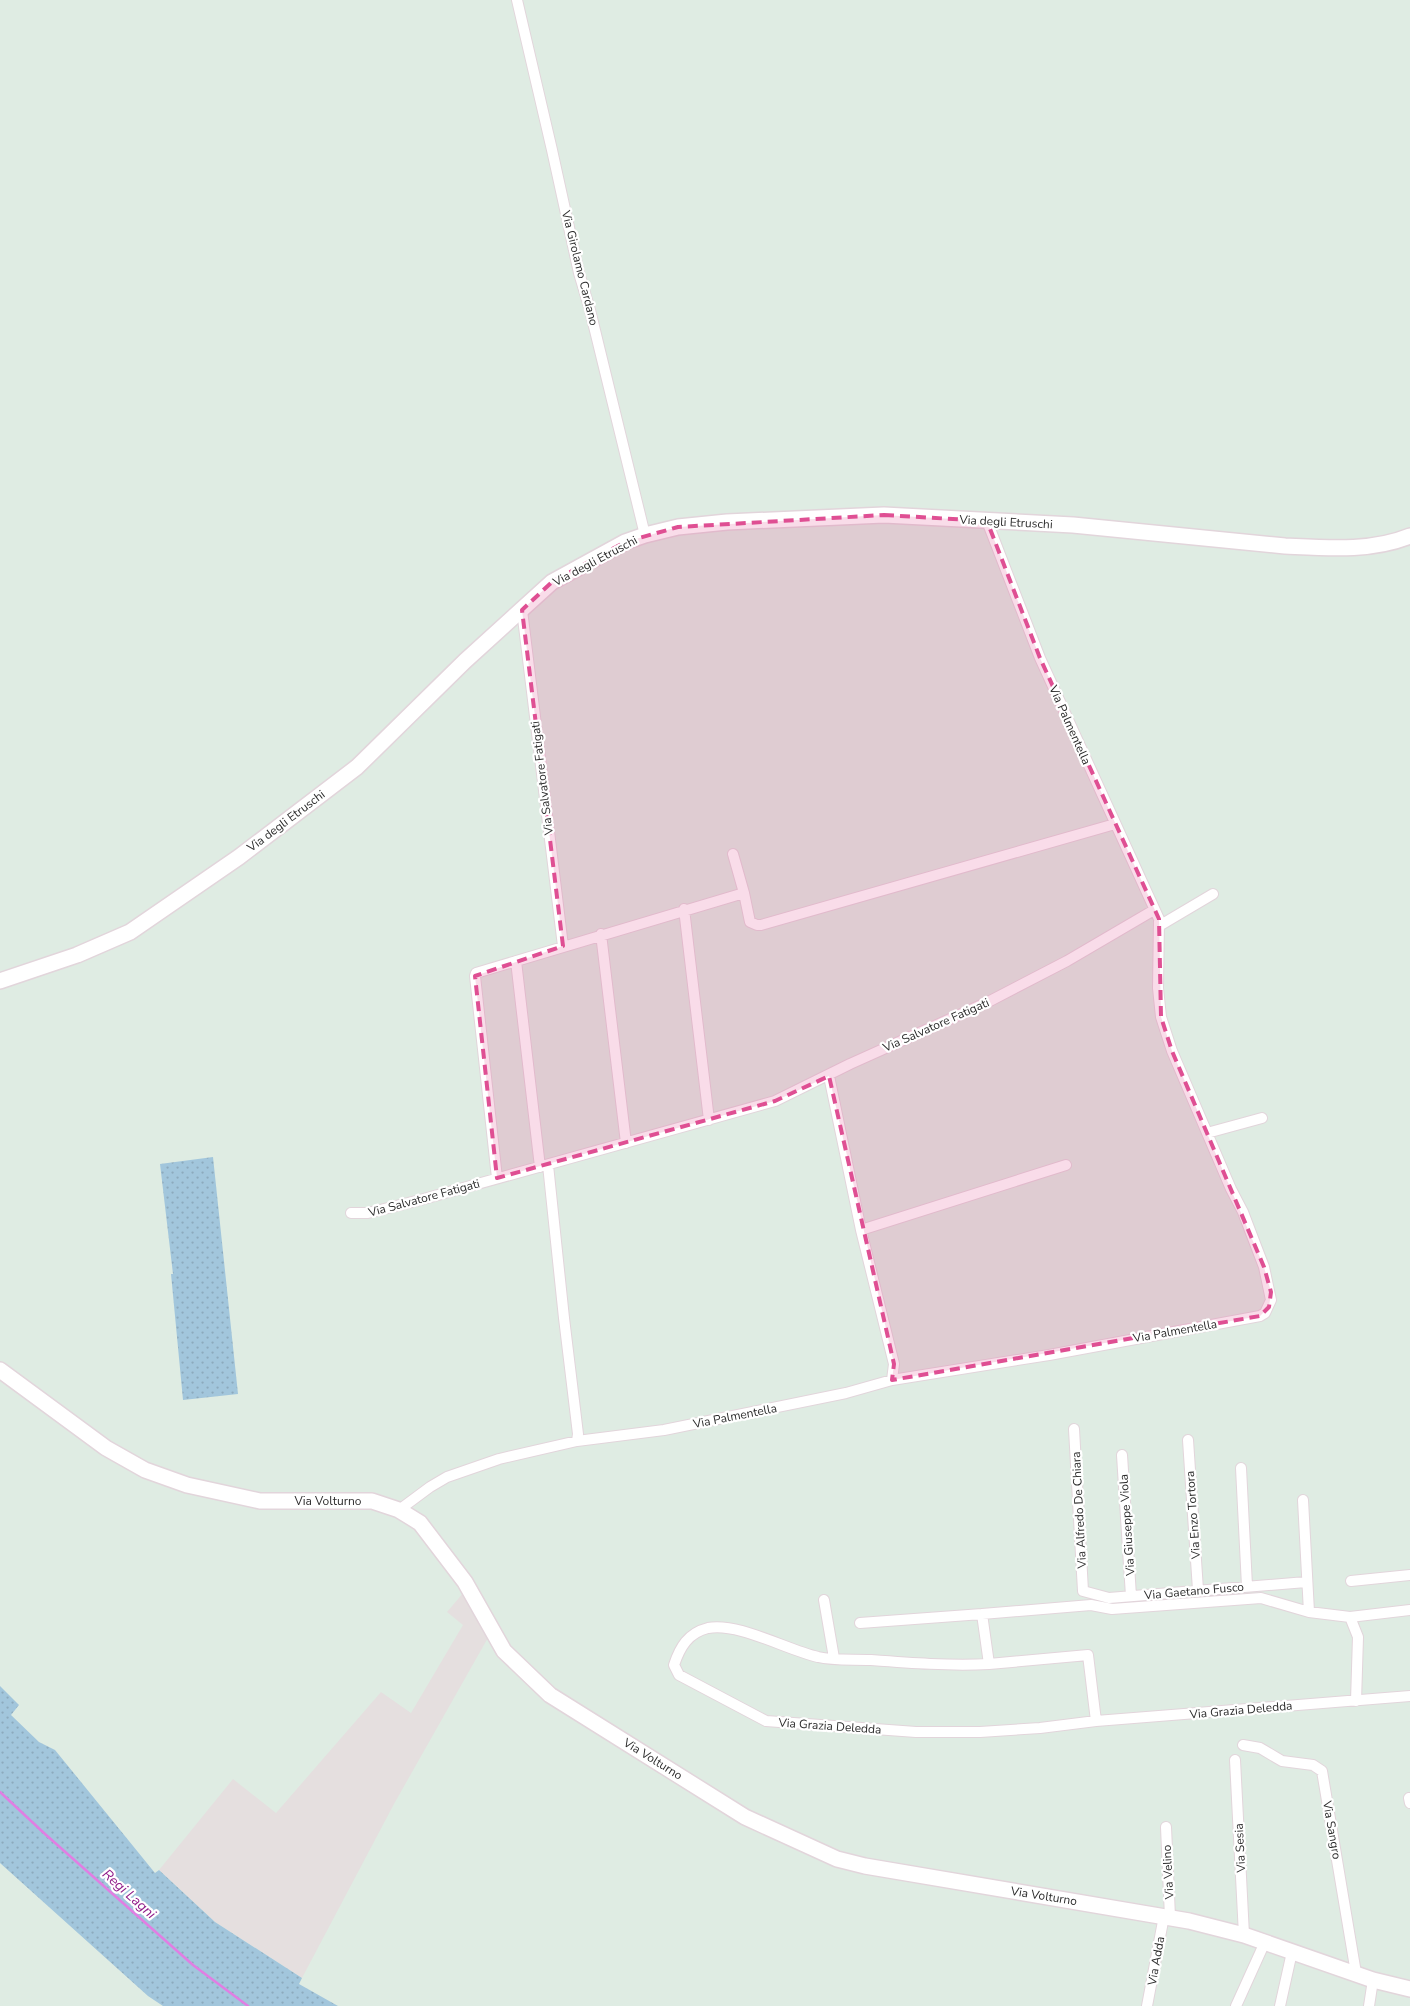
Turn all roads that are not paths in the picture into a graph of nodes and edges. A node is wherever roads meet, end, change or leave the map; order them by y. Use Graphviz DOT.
graph roads {
  1 [pos="517,0"];
  2 [pos="987,522"];
  3 [pos="644,535"];
  4 [pos="1410,536"];
  5 [pos="522,610"];
  6 [pos="1115,824"];
  7 [pos="733,854"];
  8 [pos="744,893"];
  9 [pos="1213,894"];
  10 [pos="684,909"];
  11 [pos="1154,910"];
  12 [pos="1159,926"];
  13 [pos="601,934"];
  14 [pos="563,946"];
  15 [pos="516,961"];
  16 [pos="0,980"];
  17 [pos="829,1076"];
  18 [pos="1262,1118"];
  19 [pos="709,1120"];
  20 [pos="1207,1133"];
  21 [pos="626,1143"];
  22 [pos="1066,1165"];
  23 [pos="544,1166"];
  24 [pos="497,1178"];
  25 [pos="351,1213"];
  26 [pos="861,1230"];
  27 [pos="0,1370"];
  28 [pos="892,1380"];
  29 [pos="1074,1430"];
  30 [pos="1188,1440"];
  31 [pos="577,1441"];
  32 [pos="1122,1455"];
  33 [pos="1241,1468"];
  34 [pos="1302,1500"];
  35 [pos="399,1510"];
  36 [pos="1410,1575"];
  37 [pos="1350,1581"];
  38 [pos="1306,1582"];
  39 [pos="1247,1586"];
  40 [pos="1198,1590"];
  41 [pos="1084,1591"];
  42 [pos="1131,1596"];
  43 [pos="824,1600"];
  44 [pos="1410,1610"];
  45 [pos="1309,1612"];
  46 [pos="982,1614"];
  47 [pos="1350,1617"];
  48 [pos="860,1623"];
  49 [pos="834,1658"];
  50 [pos="989,1664"];
  51 [pos="1410,1696"];
  52 [pos="1356,1701"];
  53 [pos="1096,1721"];
  54 [pos="1243,1744"];
  55 [pos="1235,1760"];
  56 [pos="1166,1827"];
  57 [pos="1167,1917"];
  58 [pos="1244,1935"];
  59 [pos="1265,1942"];
  60 [pos="1292,1952"];
  61 [pos="1356,1973"];
  62 [pos="1373,1980"];
  63 [pos="1410,1989"];
  64 [pos="1147,2006"];
  65 [pos="1236,2006"];
  66 [pos="1280,2006"];
  67 [pos="1369,2006"];
  1 -- 3 [label="street, Via Girolamo Cardano"];
  2 -- 3 [label="street, Via degli Etruschi"];
  2 -- 4 [label="street, Via degli Etruschi"];
  2 -- 6 [label="street, Via Palmentella"];
  3 -- 5 [label="street, Via degli Etruschi"];
  5 -- 14 [label="street, Via Salvatore Fatigati"];
  5 -- 16 [label="street, Via degli Etruschi"];
  6 -- 8 [label="street"];
  6 -- 11 [label="street, Via Palmentella"];
  7 -- 8 [label="street"];
  8 -- 10 [label="street, Via Salvatore Fatigati"];
  9 -- 12 [label="street"];
  10 -- 13 [label="street, Via Salvatore Fatigati"];
  10 -- 19 [label="street"];
  11 -- 12 [label="street, Via Palmentella"];
  11 -- 17 [label="street, Via Salvatore Fatigati"];
  12 -- 20 [label="street, Via Palmentella"];
  13 -- 14 [label="street, Via Salvatore Fatigati"];
  13 -- 21 [label="street"];
  14 -- 15 [label="street, Via Salvatore Fatigati"];
  15 -- 23 [label="street"];
  15 -- 24 [label="street, Via Salvatore Fatigati"];
  17 -- 19 [label="street, Via Salvatore Fatigati"];
  17 -- 26 [label="street"];
  18 -- 20 [label="street"];
  19 -- 21 [label="street, Via Salvatore Fatigati"];
  20 -- 28 [label="street, Via Palmentella"];
  21 -- 23 [label="street, Via Salvatore Fatigati"];
  22 -- 26 [label="street"];
  23 -- 24 [label="street, Via Salvatore Fatigati"];
  23 -- 31 [label="street"];
  24 -- 25 [label="street, Via Salvatore Fatigati"];
  26 -- 28 [label="street"];
  27 -- 35 [label="street, Via Volturno"];
  28 -- 31 [label="street, Via Palmentella"];
  29 -- 41 [label="street, Via Alfredo De Chiara"];
  30 -- 40 [label="street, Via Enzo Tortora"];
  31 -- 35 [label="street, Via Palmentella"];
  32 -- 42 [label="street, Via Giuseppe Viola"];
  33 -- 39 [label="street"];
  34 -- 38 [label="street"];
  35 -- 57 [label="street, Via Volturno"];
  36 -- 37 [label="street"];
  38 -- 39 [label="street, Via Gaetano Fusco"];
  38 -- 45 [label="street"];
  39 -- 40 [label="street, Via Gaetano Fusco"];
  40 -- 42 [label="street, Via Gaetano Fusco"];
  41 -- 42 [label="street, Via Gaetano Fusco"];
  43 -- 49 [label="street"];
  44 -- 47 [label="street"];
  45 -- 46 [label="street"];
  45 -- 47 [label="street"];
  46 -- 48 [label="street"];
  46 -- 50 [label="street"];
  47 -- 52 [label="street"];
  49 -- 50 [label="street, Via Grazia Deledda"];
  49 -- 53 [label="street, Via Grazia Deledda"];
  50 -- 53 [label="street, Via Grazia Deledda"];
  51 -- 52 [label="street, Via Grazia Deledda"];
  52 -- 53 [label="street, Via Grazia Deledda"];
  54 -- 61 [label="street, Via Sangro"];
  55 -- 58 [label="street, Via Sesia"];
  56 -- 57 [label="street, Via Velino"];
  57 -- 58 [label="street, Via Volturno"];
  57 -- 64 [label="street, Via Adda"];
  58 -- 59 [label="street, Via Volturno"];
  59 -- 60 [label="street, Via Volturno"];
  59 -- 65 [label="street"];
  60 -- 61 [label="street, Via Volturno"];
  60 -- 66 [label="street"];
  61 -- 62 [label="street, Via Volturno"];
  62 -- 63 [label="street, Via Volturno"];
  62 -- 67 [label="street"];
}
